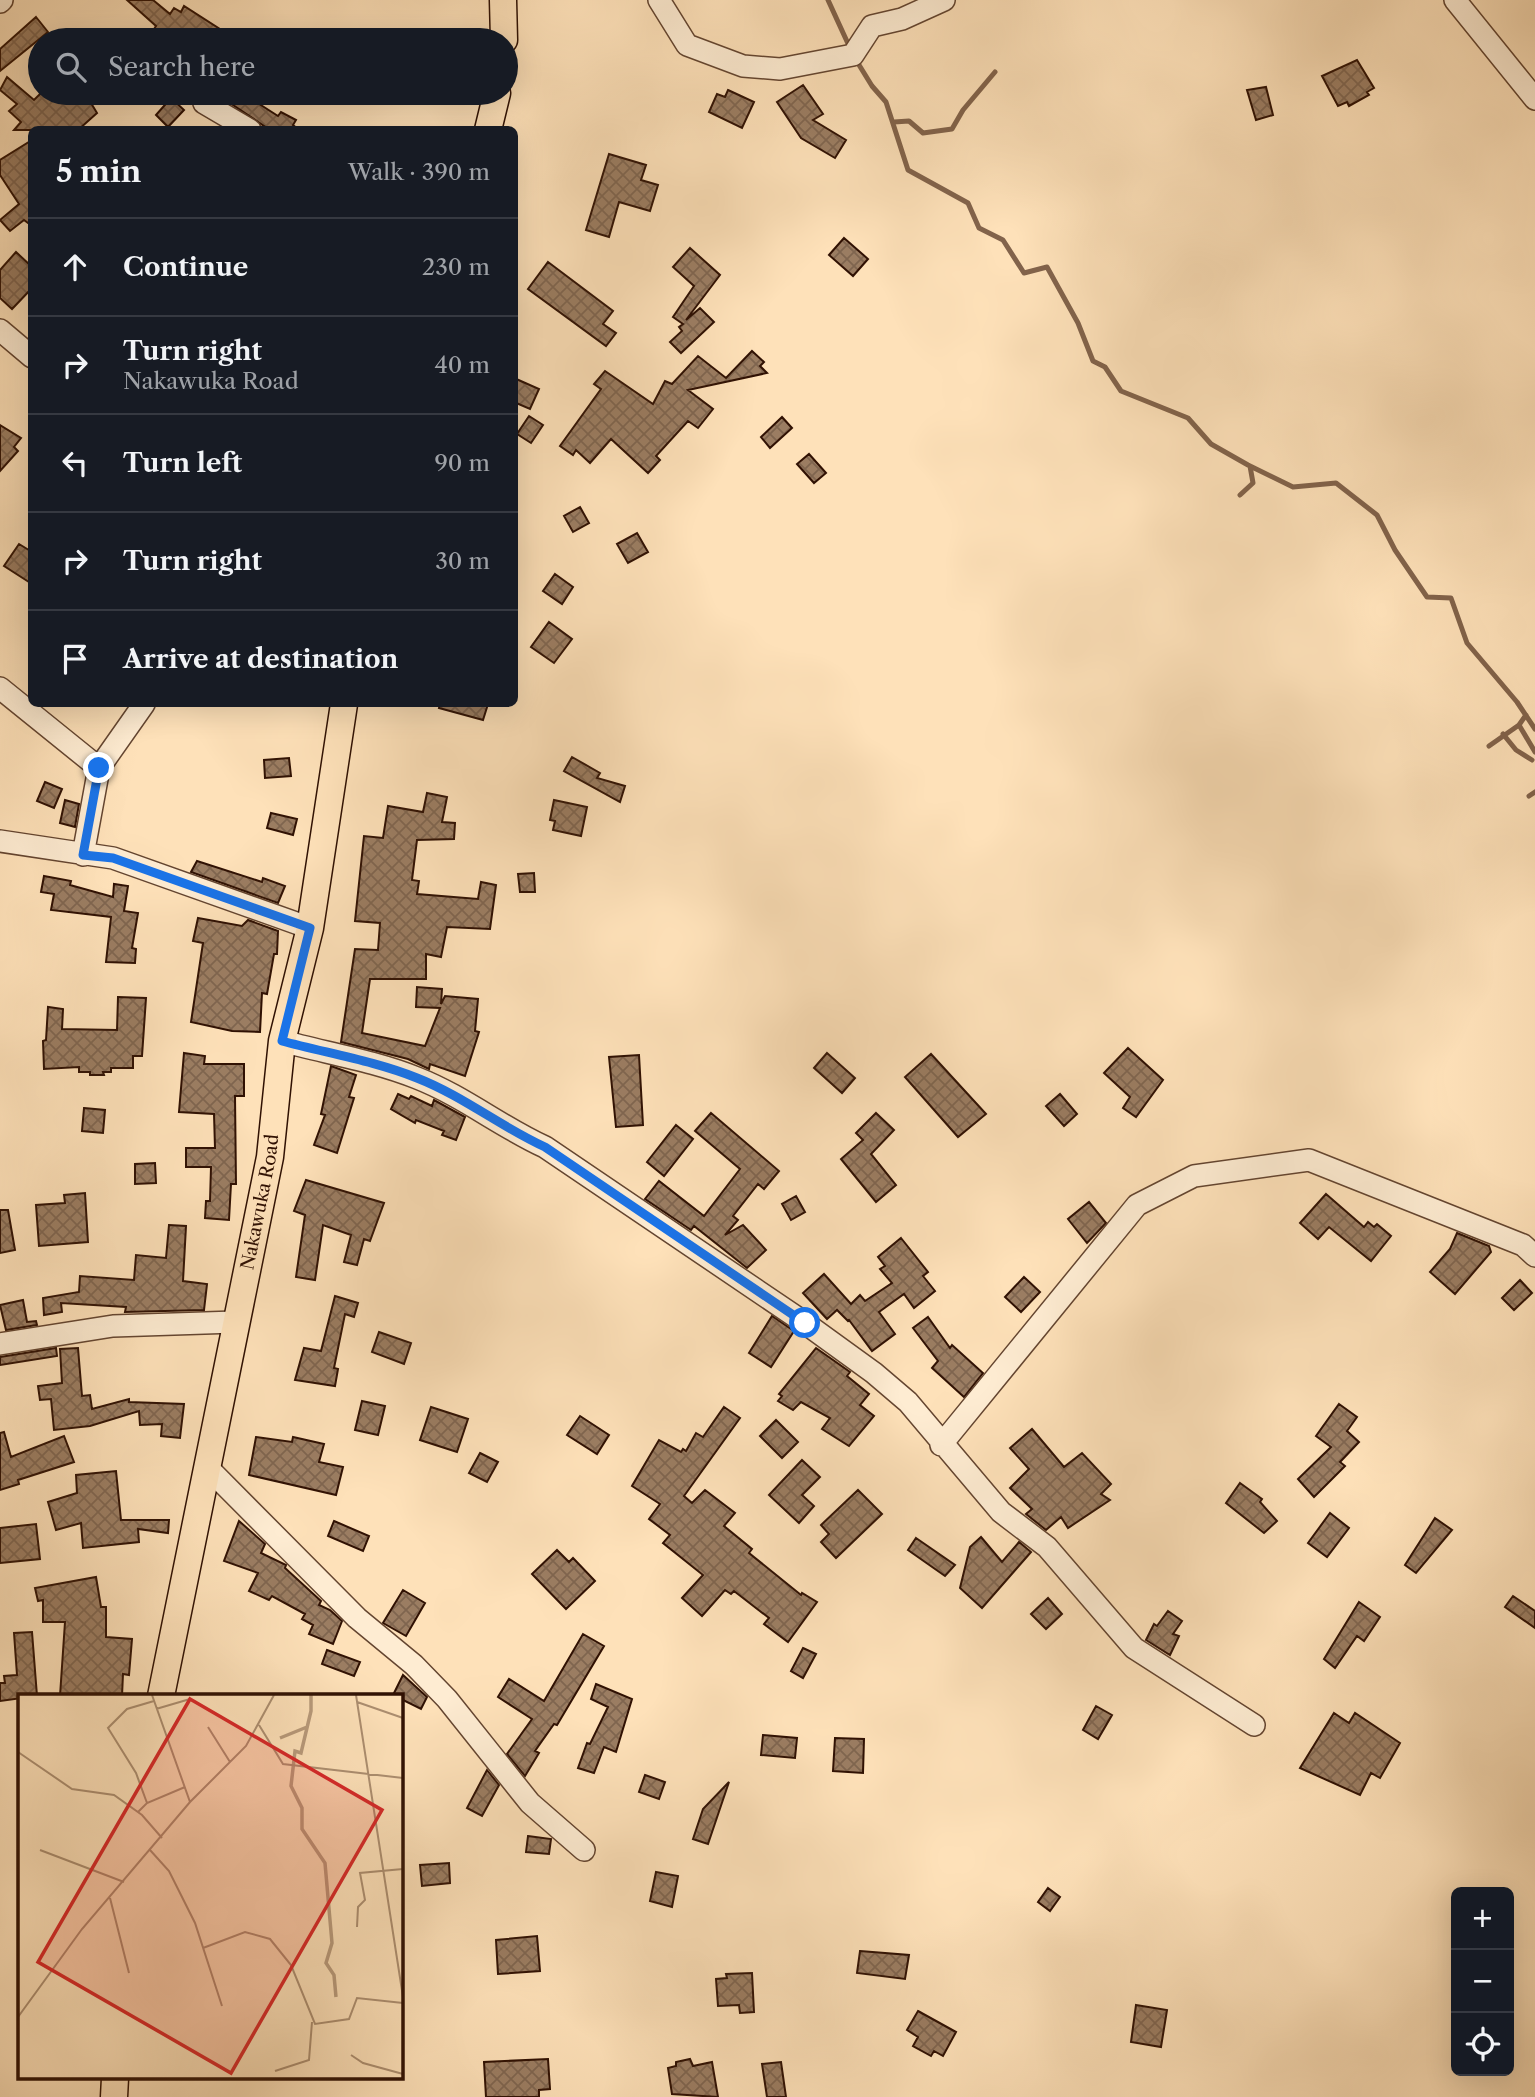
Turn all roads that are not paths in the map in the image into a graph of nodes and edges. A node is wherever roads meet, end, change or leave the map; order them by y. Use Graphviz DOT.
graph roads {
  1 [pos="503,0"];
  2 [pos="659,0"];
  3 [pos="944,0"];
  4 [pos="1455,0"];
  5 [pos="504,28"];
  6 [pos="1535,99"];
  7 [pos="207,105"];
  8 [pos="494,105"];
  9 [pos="243,126"];
  10 [pos="489,126"];
  11 [pos="0,330"];
  12 [pos="28,354"];
  13 [pos="0,688"];
  14 [pos="143,707"];
  15 [pos="344,707"];
  16 [pos="99,768"];
  17 [pos="0,841"];
  18 [pos="83,855"];
  19 [pos="310,928"];
  20 [pos="282,1041"];
  21 [pos="1535,1256"];
  22 [pos="234,1322"];
  23 [pos="0,1344"];
  24 [pos="941,1445"];
  25 [pos="207,1466"];
  26 [pos="161,1694"];
  27 [pos="1254,1724"];
  28 [pos="584,1850"];
  1 -- 5 [label="main road"];
  2 -- 3 [label="street"];
  4 -- 6 [label="street"];
  7 -- 9 [label="street"];
  8 -- 10 [label="main road"];
  11 -- 12 [label="street"];
  13 -- 16 [label="street"];
  14 -- 16 [label="street"];
  15 -- 19 [label="main road, Nakawuka Road"];
  16 -- 18 [label="street"];
  17 -- 18 [label="street"];
  18 -- 19 [label="street"];
  19 -- 20 [label="main road, Nakawuka Road"];
  20 -- 22 [label="main road, Nakawuka Road"];
  20 -- 24 [label="street"];
  21 -- 24 [label="street"];
  22 -- 23 [label="street"];
  22 -- 25 [label="main road, Nakawuka Road"];
  24 -- 27 [label="street"];
  25 -- 26 [label="main road, Nakawuka Road"];
  25 -- 28 [label="street"];
}
